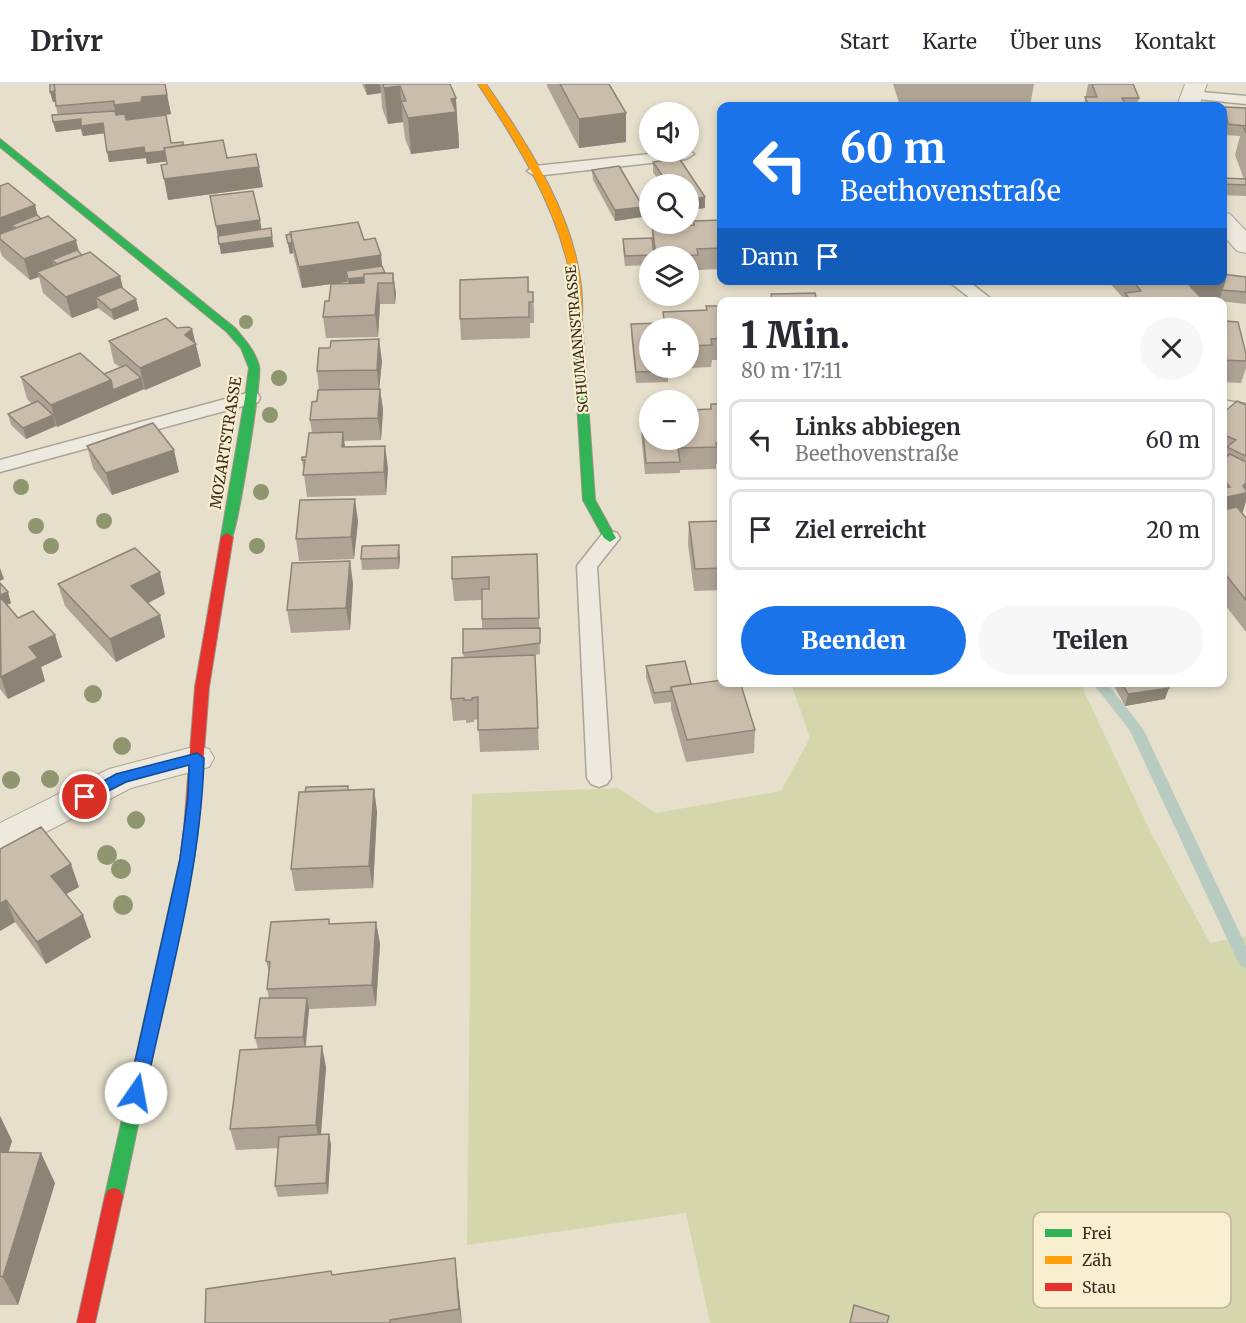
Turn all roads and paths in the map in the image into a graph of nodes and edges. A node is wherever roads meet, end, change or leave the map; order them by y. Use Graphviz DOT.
graph roads {
  1 [pos="482,84"];
  2 [pos="1192,95"];
  3 [pos="1246,100"];
  4 [pos="0,142"];
  5 [pos="639,159"];
  6 [pos="535,171"];
  7 [pos="1227,225"];
  8 [pos="1246,246"];
  9 [pos="962,285"];
  10 [pos="980,297"];
  11 [pos="251,398"];
  12 [pos="1227,407"];
  13 [pos="1246,410"];
  14 [pos="0,466"];
  15 [pos="609,538"];
  16 [pos="197,758"];
  17 [pos="598,778"];
  18 [pos="0,840"];
  19 [pos="86,1323"];
  1 -- 6 [label="street, SCHUMANNSTRASSE"];
  2 -- 3 [label="lane"];
  4 -- 11 [label="street, MOZARTSTRASSE"];
  5 -- 6 [label="lane"];
  6 -- 15 [label="street, SCHUMANNSTRASSE"];
  7 -- 8 [label="street"];
  9 -- 10 [label="lane"];
  11 -- 14 [label="lane"];
  11 -- 16 [label="street, MOZARTSTRASSE"];
  12 -- 13 [label="lane"];
  15 -- 17 [label="lane"];
  16 -- 18 [label="street"];
  16 -- 19 [label="street, MOZARTSTRASSE"];
}
